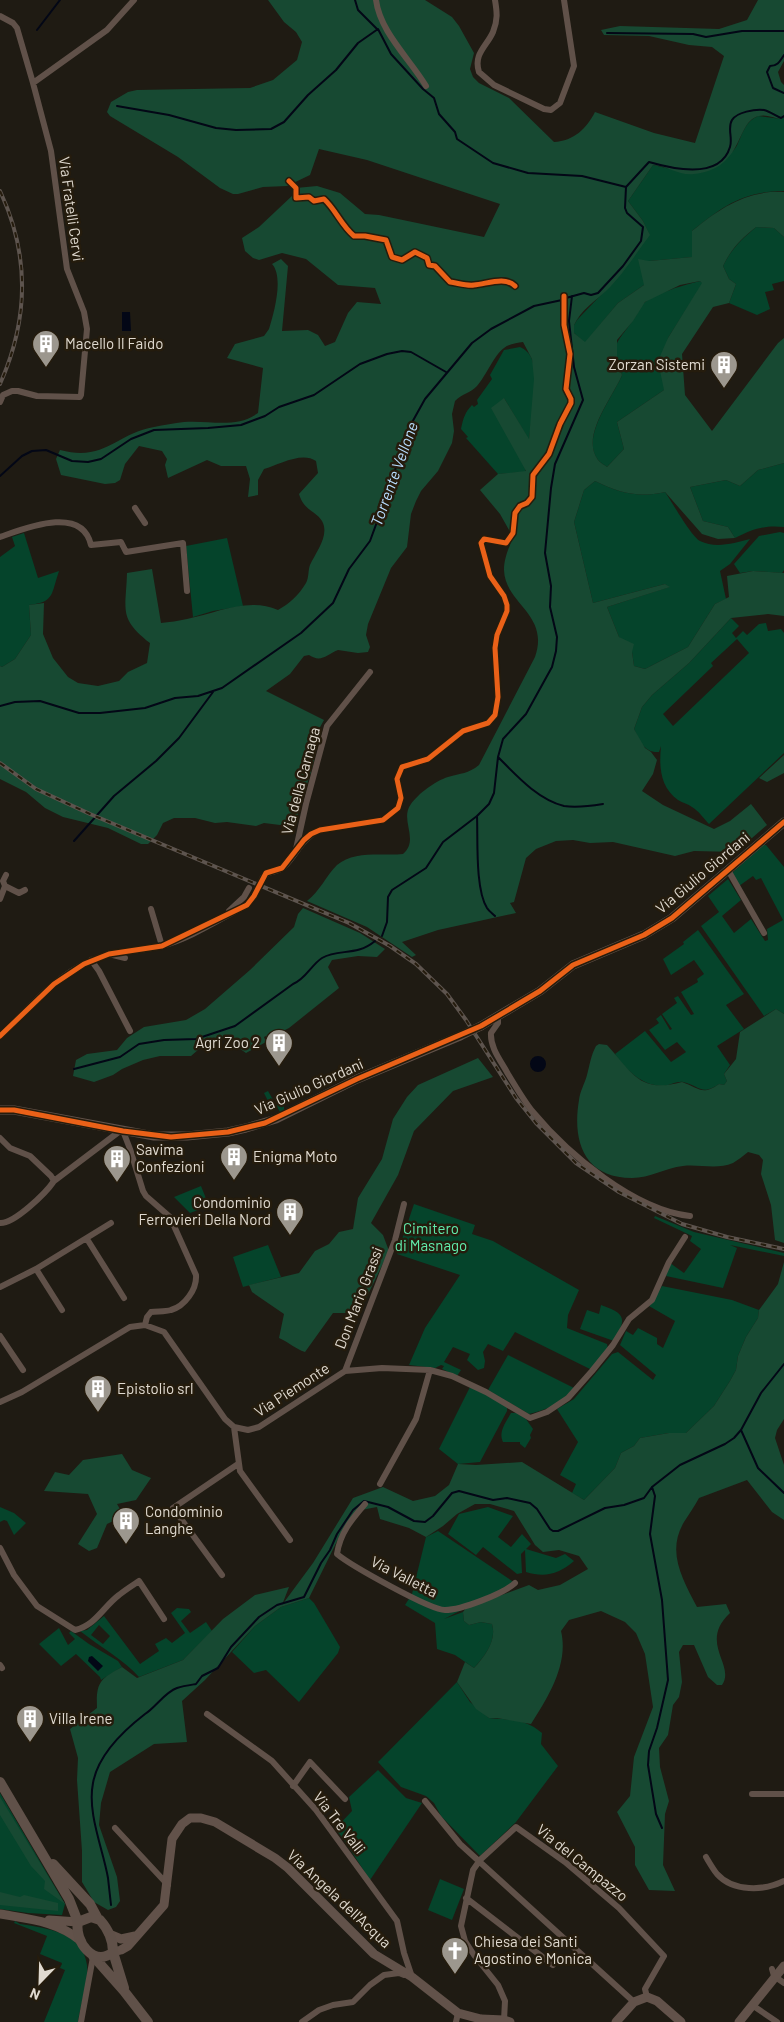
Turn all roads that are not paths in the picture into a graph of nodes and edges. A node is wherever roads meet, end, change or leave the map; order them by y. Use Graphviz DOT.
graph roads {
  1 [pos="134,0"];
  2 [pos="376,0"];
  3 [pos="495,0"];
  4 [pos="564,0"];
  5 [pos="0,16"];
  6 [pos="33,83"];
  7 [pos="426,86"];
  8 [pos="564,296"];
  9 [pos="0,402"];
  10 [pos="135,508"];
  11 [pos="145,523"];
  12 [pos="0,537"];
  13 [pos="188,591"];
  14 [pos="370,672"];
  15 [pos="784,822"];
  16 [pos="296,851"];
  17 [pos="728,870"];
  18 [pos="6,876"];
  19 [pos="5,886"];
  20 [pos="25,890"];
  21 [pos="253,898"];
  22 [pos="0,899"];
  23 [pos="151,909"];
  24 [pos="223,917"];
  25 [pos="764,933"];
  26 [pos="162,946"];
  27 [pos="109,954"];
  28 [pos="125,958"];
  29 [pos="91,960"];
  30 [pos="501,1014"];
  31 [pos="130,1030"];
  32 [pos="0,1036"];
  33 [pos="0,1110"];
  34 [pos="122,1131"];
  35 [pos="0,1138"];
  36 [pos="54,1181"];
  37 [pos="404,1204"];
  38 [pos="690,1216"];
  39 [pos="0,1222"];
  40 [pos="111,1223"];
  41 [pos="685,1237"];
  42 [pos="87,1239"];
  43 [pos="36,1269"];
  44 [pos="0,1287"];
  45 [pos="124,1298"];
  46 [pos="62,1310"];
  47 [pos="146,1325"];
  48 [pos="0,1336"];
  49 [pos="23,1370"];
  50 [pos="345,1370"];
  51 [pos="430,1370"];
  52 [pos="0,1402"];
  53 [pos="234,1427"];
  54 [pos="238,1464"];
  55 [pos="380,1484"];
  56 [pos="365,1504"];
  57 [pos="290,1540"];
  58 [pos="0,1548"];
  59 [pos="222,1575"];
  60 [pos="515,1583"];
  61 [pos="164,1619"];
  62 [pos="207,1714"];
  63 [pos="0,1782"];
  64 [pos="293,1786"];
  65 [pos="752,1794"];
  66 [pos="784,1794"];
  67 [pos="345,1799"];
  68 [pos="425,1801"];
  69 [pos="115,1828"];
  70 [pos="43,1854"];
  71 [pos="706,1857"];
  72 [pos="480,1860"];
  73 [pos="784,1881"];
  74 [pos="168,1885"];
  75 [pos="466,1898"];
  76 [pos="0,1914"];
  77 [pos="98,1919"];
  78 [pos="41,1920"];
  79 [pos="74,1922"];
  80 [pos="109,1934"];
  81 [pos="135,1936"];
  82 [pos="81,1941"];
  83 [pos="117,1951"];
  84 [pos="93,1956"];
  85 [pos="553,1965"];
  86 [pos="784,1966"];
  87 [pos="773,1973"];
  88 [pos="412,1977"];
  89 [pos="784,1983"];
  90 [pos="124,1991"];
  91 [pos="647,1997"];
  92 [pos="634,2002"];
  93 [pos="752,2005"];
  94 [pos="457,2017"];
  95 [pos="507,2021"];
  96 [pos="679,2021"];
  97 [pos="81,2022"];
  98 [pos="148,2022"];
  99 [pos="302,2022"];
  100 [pos="616,2022"];
  101 [pos="738,2022"];
  102 [pos="777,2022"];
  1 -- 6 [label="street"];
  2 -- 7 [label="street"];
  3 -- 4 [label="street"];
  5 -- 6 [label="street, Via Fratelli Cervi"];
  6 -- 9 [label="street, Via Fratelli Cervi"];
  8 -- 16 [label="street, Via della Carnaga"];
  10 -- 11 [label="street"];
  12 -- 13 [label="street"];
  14 -- 16 [label="street, Via della Carnaga"];
  15 -- 17 [label="street, Via Giulio Giordani"];
  16 -- 21 [label="street, Via della Carnaga, bridge"];
  17 -- 25 [label="street"];
  17 -- 30 [label="street, Via Giulio Giordani"];
  18 -- 19 [label="street"];
  19 -- 20 [label="street"];
  19 -- 22 [label="street"];
  21 -- 24 [label="street"];
  21 -- 24 [label="street"];
  23 -- 26 [label="street"];
  24 -- 26 [label="street"];
  26 -- 27 [label="street"];
  27 -- 28 [label="street"];
  27 -- 29 [label="street"];
  29 -- 31 [label="street"];
  29 -- 32 [label="street"];
  30 -- 34 [label="street, Via Giulio Giordani, bridge"];
  30 -- 38 [label="street"];
  33 -- 34 [label="street, Via Giulio Giordani"];
  34 -- 36 [label="street"];
  34 -- 47 [label="street"];
  35 -- 36 [label="street"];
  36 -- 39 [label="street"];
  37 -- 50 [label="street, Don Mario Grassi"];
  40 -- 42 [label="street"];
  41 -- 51 [label="street, Via Piemonte"];
  42 -- 43 [label="street"];
  42 -- 45 [label="street"];
  43 -- 44 [label="street"];
  43 -- 46 [label="street"];
  47 -- 52 [label="street"];
  47 -- 53 [label="street"];
  48 -- 49 [label="street"];
  50 -- 51 [label="street, Via Piemonte"];
  50 -- 53 [label="street, Via Piemonte"];
  51 -- 55 [label="street"];
  53 -- 54 [label="street"];
  54 -- 57 [label="street"];
  54 -- 59 [label="street"];
  56 -- 60 [label="street, Via Valletta"];
  58 -- 61 [label="street"];
  62 -- 64 [label="street, Via Tre Valli"];
  63 -- 70 [label="main road"];
  64 -- 67 [label="street"];
  64 -- 88 [label="street, Via Tre Valli"];
  65 -- 66 [label="street"];
  68 -- 72 [label="street"];
  69 -- 74 [label="street"];
  70 -- 77 [label="main road"];
  70 -- 79 [label="main road"];
  71 -- 73 [label="street"];
  72 -- 75 [label="street, Via del Campazzo"];
  72 -- 91 [label="street, Via del Campazzo"];
  72 -- 92 [label="street"];
  74 -- 81 [label="street, Via Angela dell'Acqua"];
  74 -- 88 [label="street, Via Angela dell'Acqua"];
  75 -- 85 [label="street"];
  75 -- 95 [label="street, Via del Campazzo"];
  76 -- 78 [label="street"];
  77 -- 79 [label="main road"];
  77 -- 80 [label="main road"];
  78 -- 79 [label="street"];
  78 -- 82 [label="street"];
  79 -- 82 [label="main road"];
  80 -- 81 [label="street"];
  80 -- 83 [label="main road"];
  81 -- 83 [label="street, Via Angela dell'Acqua"];
  82 -- 84 [label="main road"];
  83 -- 84 [label="main road"];
  83 -- 90 [label="main road"];
  84 -- 90 [label="main road"];
  84 -- 97 [label="street"];
  86 -- 87 [label="street"];
  87 -- 89 [label="street"];
  87 -- 93 [label="street"];
  88 -- 94 [label="street, Via Angela dell'Acqua"];
  88 -- 99 [label="street"];
  90 -- 98 [label="main road"];
  91 -- 92 [label="street"];
  91 -- 96 [label="street"];
  92 -- 100 [label="street"];
  93 -- 101 [label="street"];
  93 -- 102 [label="street"];
  94 -- 95 [label="street, Via Angela dell'Acqua"];
}
